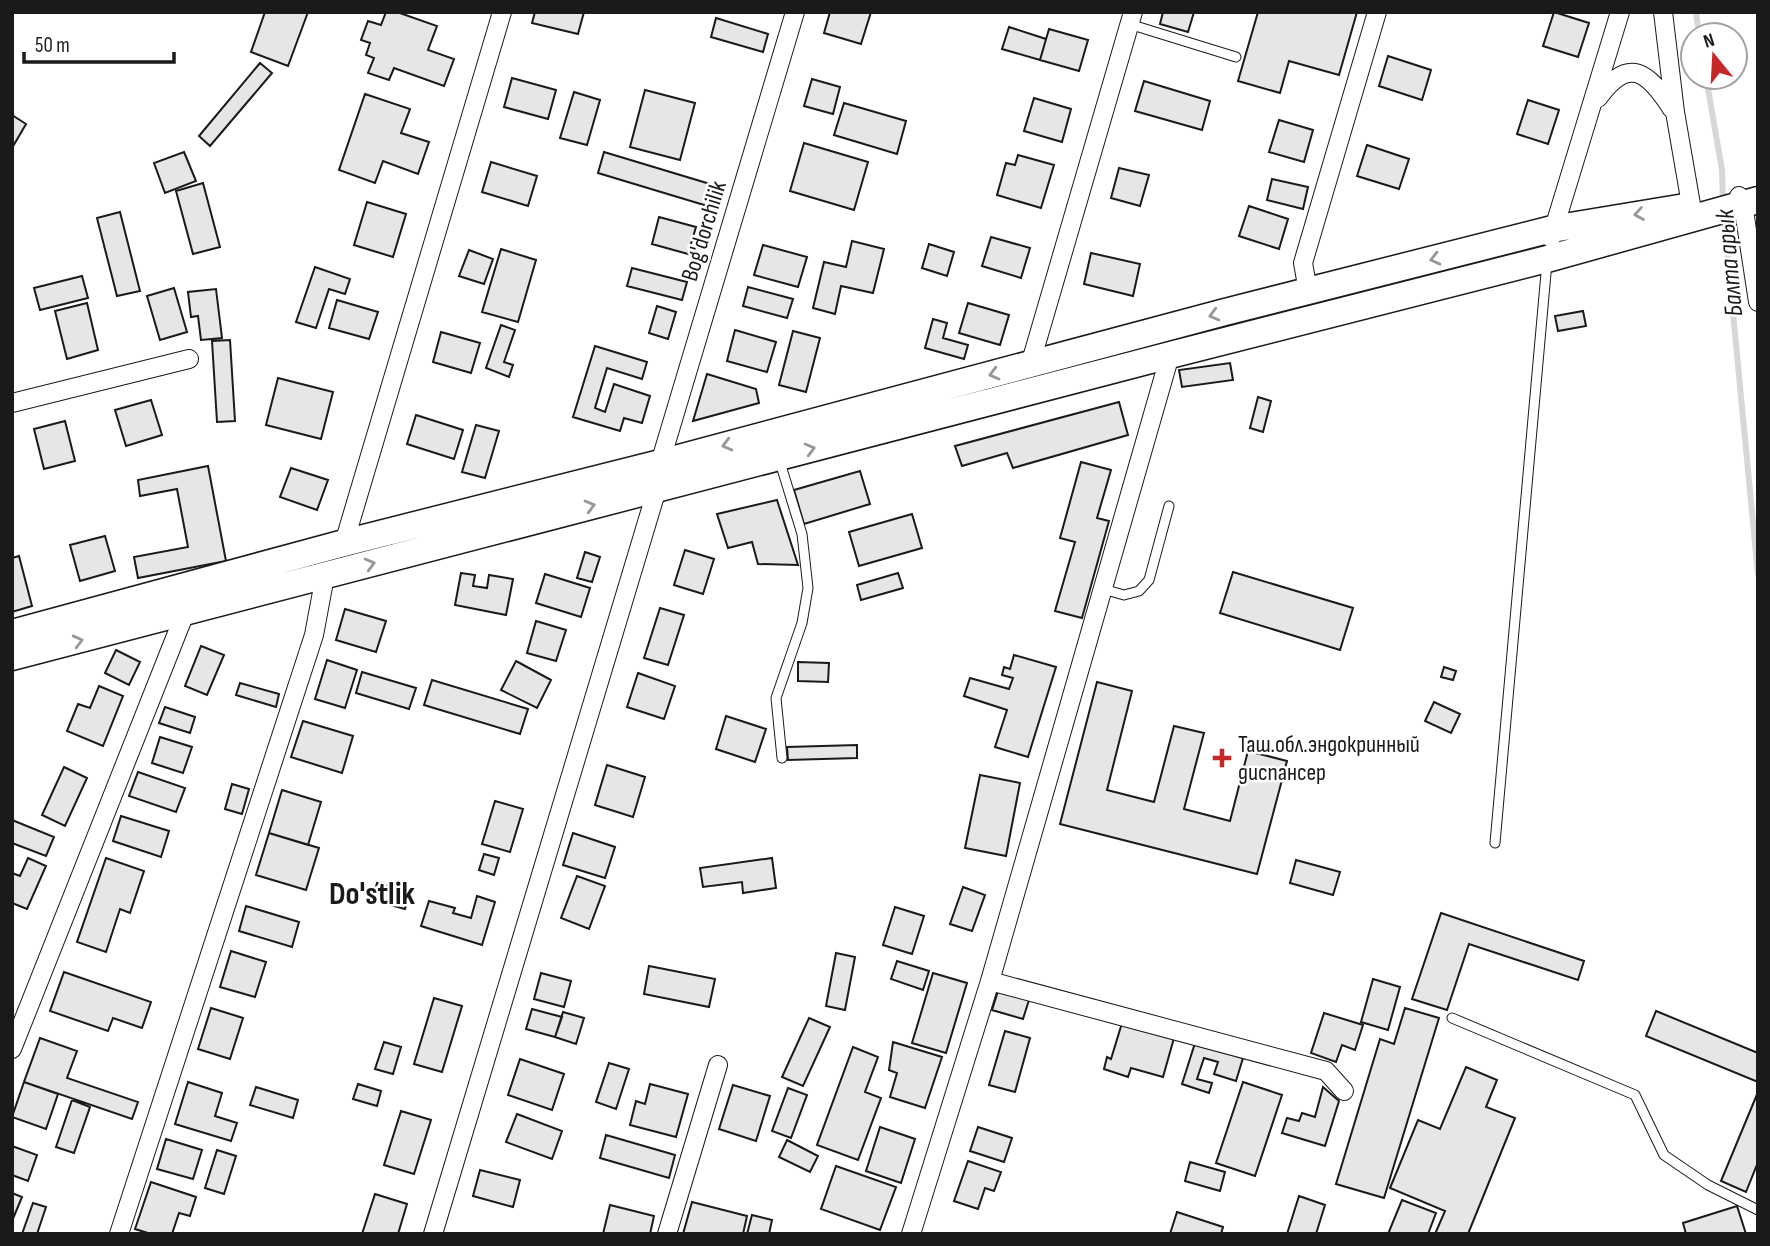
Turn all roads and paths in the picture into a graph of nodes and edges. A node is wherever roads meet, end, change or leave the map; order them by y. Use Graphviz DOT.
graph roads {
  1 [pos="502,12"];
  2 [pos="794,12"];
  3 [pos="1377,12"];
  4 [pos="1620,12"];
  5 [pos="1663,12"];
  6 [pos="1131,18"];
  7 [pos="1236,57"];
  8 [pos="1591,106"];
  9 [pos="1675,112"];
  10 [pos="1749,197"];
  11 [pos="1700,211"];
  12 [pos="1552,229"];
  13 [pos="1547,259"];
  14 [pos="1757,282"];
  15 [pos="1308,291"];
  16 [pos="1758,302"];
  17 [pos="1170,355"];
  18 [pos="189,359"];
  19 [pos="1030,365"];
  20 [pos="12,403"];
  21 [pos="778,457"];
  22 [pos="658,476"];
  23 [pos="1169,506"];
  24 [pos="344,543"];
  25 [pos="326,576"];
  26 [pos="1103,589"];
  27 [pos="185,613"];
  28 [pos="12,633"];
  29 [pos="12,657"];
  30 [pos="782,758"];
  31 [pos="1495,843"];
  32 [pos="990,981"];
  33 [pos="1452,1018"];
  34 [pos="12,1049"];
  35 [pos="718,1065"];
  36 [pos="1344,1091"];
  37 [pos="1758,1210"];
  38 [pos="118,1234"];
  39 [pos="433,1234"];
  40 [pos="667,1234"];
  41 [pos="911,1234"];
  1 -- 24 [label="street"];
  2 -- 22 [label="street, Bog'dorchilik"];
  3 -- 15 [label="street"];
  4 -- 8 [label="street"];
  5 -- 9 [label="street"];
  6 -- 7 [label="lane"];
  6 -- 19 [label="street"];
  8 -- 9 [label="street"];
  8 -- 12 [label="street"];
  9 -- 11 [label="street"];
  10 -- 11 [label="main road"];
  10 -- 14 [label="street"];
  11 -- 12 [label="main road, one-way"];
  11 -- 13 [label="main road"];
  12 -- 13 [label="street"];
  12 -- 15 [label="main road, one-way"];
  13 -- 17 [label="main road"];
  13 -- 31 [label="lane"];
  14 -- 16 [label="street"];
  15 -- 19 [label="main road, one-way"];
  21 -- 17 [label="main road, one-way"];
  17 -- 26 [label="street"];
  18 -- 20 [label="street"];
  19 -- 22 [label="main road, one-way"];
  21 -- 22 [label="main road"];
  21 -- 30 [label="lane"];
  22 -- 24 [label="main road"];
  25 -- 22 [label="main road, one-way"];
  22 -- 39 [label="street, Bog'dorchilik"];
  23 -- 26 [label="lane"];
  24 -- 28 [label="main road"];
  25 -- 27 [label="main road"];
  25 -- 38 [label="street"];
  26 -- 32 [label="street"];
  29 -- 27 [label="main road, one-way"];
  27 -- 34 [label="street"];
  32 -- 36 [label="street"];
  32 -- 41 [label="street"];
  33 -- 37 [label="lane"];
  35 -- 40 [label="street"];
}
